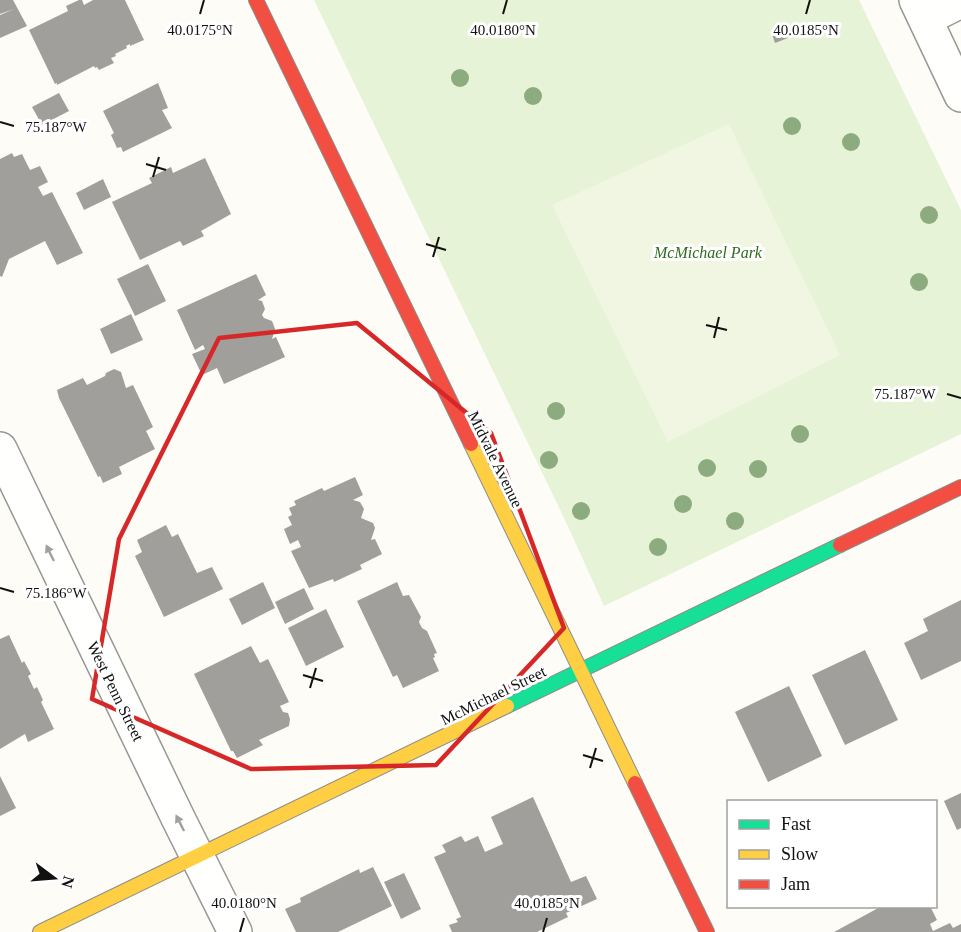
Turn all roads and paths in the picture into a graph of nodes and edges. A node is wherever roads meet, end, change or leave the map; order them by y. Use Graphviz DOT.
graph roads {
  1 [pos="256,0"];
  2 [pos="961,1"];
  3 [pos="920,10"];
  4 [pos="961,95"];
  5 [pos="0,449"];
  6 [pos="961,487"];
  7 [pos="580,671"];
  8 [pos="197,856"];
  9 [pos="40,932"];
  10 [pos="235,932"];
  11 [pos="707,932"];
  1 -- 7 [label="street, Midvale Avenue"];
  2 -- 3 [label="street"];
  3 -- 4 [label="street"];
  8 -- 5 [label="street, West Penn Street, one-way"];
  6 -- 7 [label="street, McMichael Street"];
  7 -- 8 [label="street, McMichael Street"];
  7 -- 11 [label="street, Midvale Avenue"];
  8 -- 9 [label="street, McMichael Street"];
  8 -- 10 [label="street, West Penn Street"];
}
